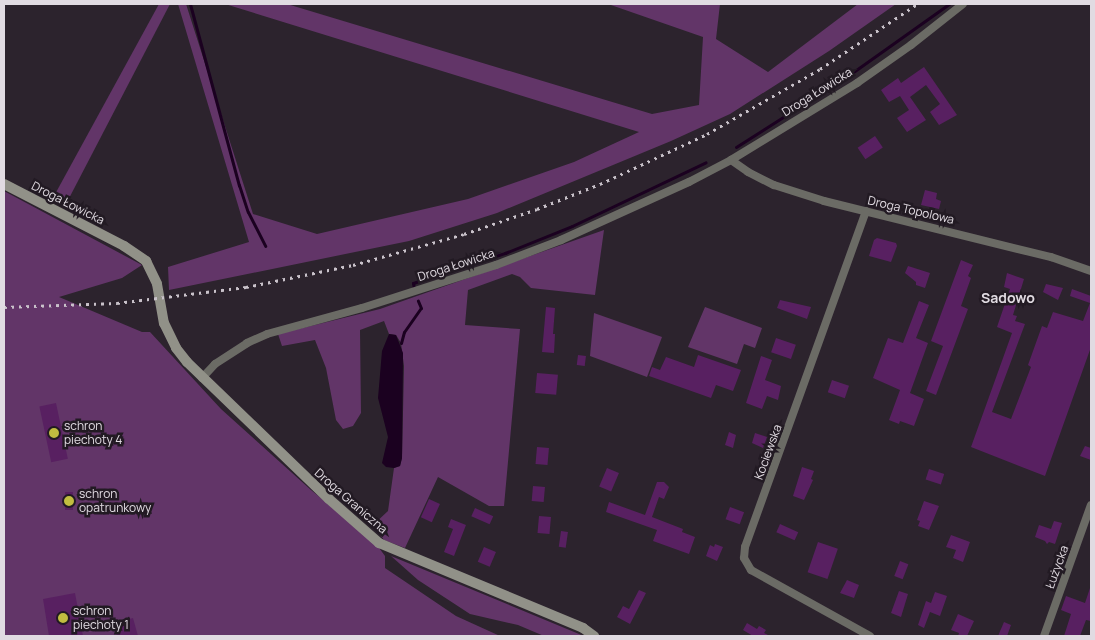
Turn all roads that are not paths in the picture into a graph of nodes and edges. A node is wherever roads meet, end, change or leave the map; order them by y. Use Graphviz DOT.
graph roads {
  1 [pos="963,4"];
  2 [pos="731,160"];
  3 [pos="4,184"];
  4 [pos="866,211"];
  5 [pos="1091,272"];
  6 [pos="202,378"];
  7 [pos="1091,505"];
  8 [pos="594,636"];
  9 [pos="870,636"];
  10 [pos="1044,636"];
  1 -- 2 [label="street, Droga Łowicka"];
  2 -- 4 [label="street, Droga Topolowa"];
  2 -- 6 [label="street, Droga Łowicka"];
  3 -- 6 [label="street, Droga Łowicka"];
  4 -- 5 [label="street, Droga Topolowa"];
  4 -- 9 [label="street, Kociewska"];
  6 -- 8 [label="street, Droga Graniczna"];
  7 -- 10 [label="street, Łużycka"];
}
